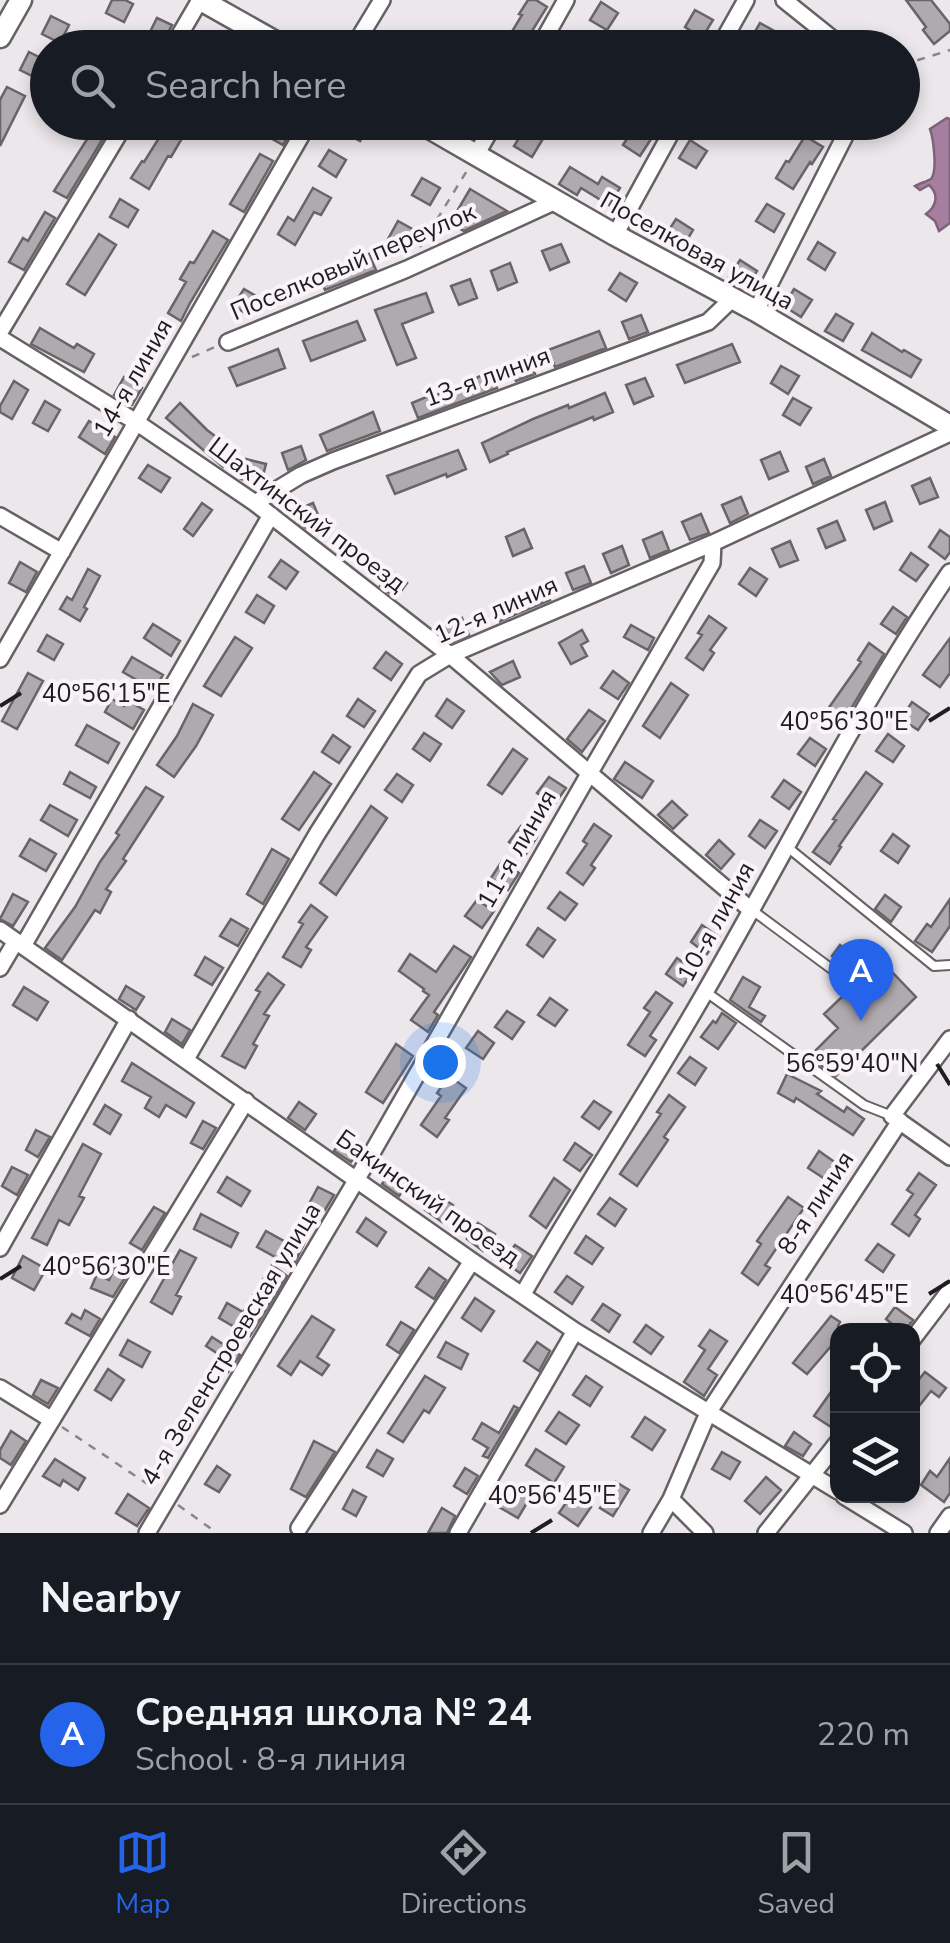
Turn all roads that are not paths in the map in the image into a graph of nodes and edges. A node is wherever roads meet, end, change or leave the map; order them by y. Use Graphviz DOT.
graph roads {
  1 [pos="21,0"];
  2 [pos="201,0"];
  3 [pos="382,0"];
  4 [pos="566,0"];
  5 [pos="746,0"];
  6 [pos="784,0"];
  7 [pos="183,30"];
  8 [pos="254,30"];
  9 [pos="364,30"];
  10 [pos="548,30"];
  11 [pos="729,30"];
  12 [pos="822,30"];
  13 [pos="0,37"];
  14 [pos="115,140"];
  15 [pos="299,140"];
  16 [pos="450,140"];
  17 [pos="485,140"];
  18 [pos="667,140"];
  19 [pos="843,140"];
  20 [pos="476,155"];
  21 [pos="556,201"];
  22 [pos="615,234"];
  23 [pos="733,298"];
  24 [pos="756,311"];
  25 [pos="0,335"];
  26 [pos="228,342"];
  27 [pos="136,422"];
  28 [pos="950,430"];
  29 [pos="256,503"];
  30 [pos="271,515"];
  31 [pos="0,516"];
  32 [pos="713,542"];
  33 [pos="62,552"];
  34 [pos="950,572"];
  35 [pos="450,655"];
  36 [pos="0,659"];
  37 [pos="589,774"];
  38 [pos="786,846"];
  39 [pos="752,910"];
  40 [pos="0,930"];
  41 [pos="20,943"];
  42 [pos="950,965"];
  43 [pos="0,968"];
  44 [pos="833,970"];
  45 [pos="706,992"];
  46 [pos="129,1020"];
  47 [pos="950,1039"];
  48 [pos="186,1060"];
  49 [pos="246,1102"];
  50 [pos="896,1118"];
  51 [pos="950,1157"];
  52 [pos="357,1179"];
  53 [pos="0,1248"];
  54 [pos="472,1261"];
  55 [pos="950,1290"];
  56 [pos="523,1294"];
  57 [pos="920,1329"];
  58 [pos="576,1331"];
  59 [pos="0,1388"];
  60 [pos="708,1413"];
  61 [pos="52,1420"];
  62 [pos="830,1453"];
  63 [pos="813,1476"];
  64 [pos="830,1486"];
  65 [pos="671,1499"];
  66 [pos="855,1503"];
  67 [pos="0,1505"];
  68 [pos="950,1516"];
  69 [pos="299,1528"];
  70 [pos="147,1533"];
  71 [pos="458,1533"];
  72 [pos="651,1533"];
  73 [pos="706,1533"];
  74 [pos="766,1533"];
  75 [pos="904,1533"];
  76 [pos="938,1533"];
  1 -- 13 [label="street"];
  2 -- 7 [label="street"];
  2 -- 8 [label="street"];
  3 -- 9 [label="street"];
  4 -- 10 [label="street"];
  5 -- 11 [label="street"];
  6 -- 12 [label="street"];
  14 -- 25 [label="street"];
  15 -- 27 [label="street, 14-я линия"];
  16 -- 20 [label="street, Поселковая улица"];
  17 -- 20 [label="street"];
  18 -- 22 [label="street"];
  19 -- 24 [label="street"];
  20 -- 21 [label="street, Поселковая улица"];
  21 -- 22 [label="street, Поселковая улица"];
  21 -- 26 [label="street, Поселковый переулок"];
  22 -- 23 [label="street, Поселковая улица"];
  23 -- 24 [label="street, Поселковая улица"];
  23 -- 29 [label="street, 13-я линия"];
  24 -- 28 [label="street, Поселковая улица"];
  25 -- 27 [label="street, Шахтинский проезд"];
  27 -- 29 [label="street, Шахтинский проезд"];
  27 -- 33 [label="street, 14-я линия"];
  28 -- 32 [label="street, 12-я линия"];
  29 -- 30 [label="street, Шахтинский проезд"];
  30 -- 35 [label="street, Шахтинский проезд"];
  30 -- 41 [label="street"];
  31 -- 33 [label="street"];
  32 -- 35 [label="street, 12-я линия"];
  32 -- 37 [label="street, 11-я линия"];
  33 -- 36 [label="street, 14-я линия"];
  34 -- 38 [label="street, 10-я линия"];
  35 -- 37 [label="street, Шахтинский проезд"];
  35 -- 48 [label="street, 12-я линия"];
  37 -- 39 [label="street, Шахтинский проезд"];
  37 -- 52 [label="street, 11-я линия"];
  38 -- 39 [label="street, 10-я линия"];
  38 -- 42 [label="lane"];
  39 -- 44 [label="lane"];
  39 -- 45 [label="street, 10-я линия"];
  40 -- 41 [label="street, Бакинский проезд"];
  41 -- 43 [label="street"];
  41 -- 46 [label="street, Бакинский проезд"];
  45 -- 50 [label="lane"];
  45 -- 56 [label="street, 10-я линия"];
  46 -- 48 [label="street, Бакинский проезд"];
  46 -- 53 [label="street"];
  47 -- 50 [label="street, 8-я линия"];
  48 -- 49 [label="street, Бакинский проезд"];
  49 -- 52 [label="street, Бакинский проезд"];
  49 -- 61 [label="street"];
  50 -- 51 [label="street"];
  50 -- 60 [label="street, 8-я линия"];
  52 -- 54 [label="street, Бакинский проезд"];
  52 -- 70 [label="street, 4-я Зеленстроевская улица"];
  54 -- 56 [label="street, Бакинский проезд"];
  54 -- 69 [label="street"];
  55 -- 57 [label="street"];
  56 -- 58 [label="street, Бакинский проезд"];
  58 -- 60 [label="street, Бакинский проезд"];
  58 -- 71 [label="street"];
  59 -- 61 [label="street"];
  60 -- 63 [label="street, Бакинский проезд"];
  60 -- 65 [label="street, 8-я линия"];
  61 -- 67 [label="street"];
  62 -- 63 [label="street"];
  63 -- 64 [label="street, Бакинский проезд"];
  63 -- 74 [label="street"];
  65 -- 72 [label="street, 8-я линия"];
  65 -- 73 [label="street"];
  66 -- 75 [label="street"];
  68 -- 76 [label="street"];
}
